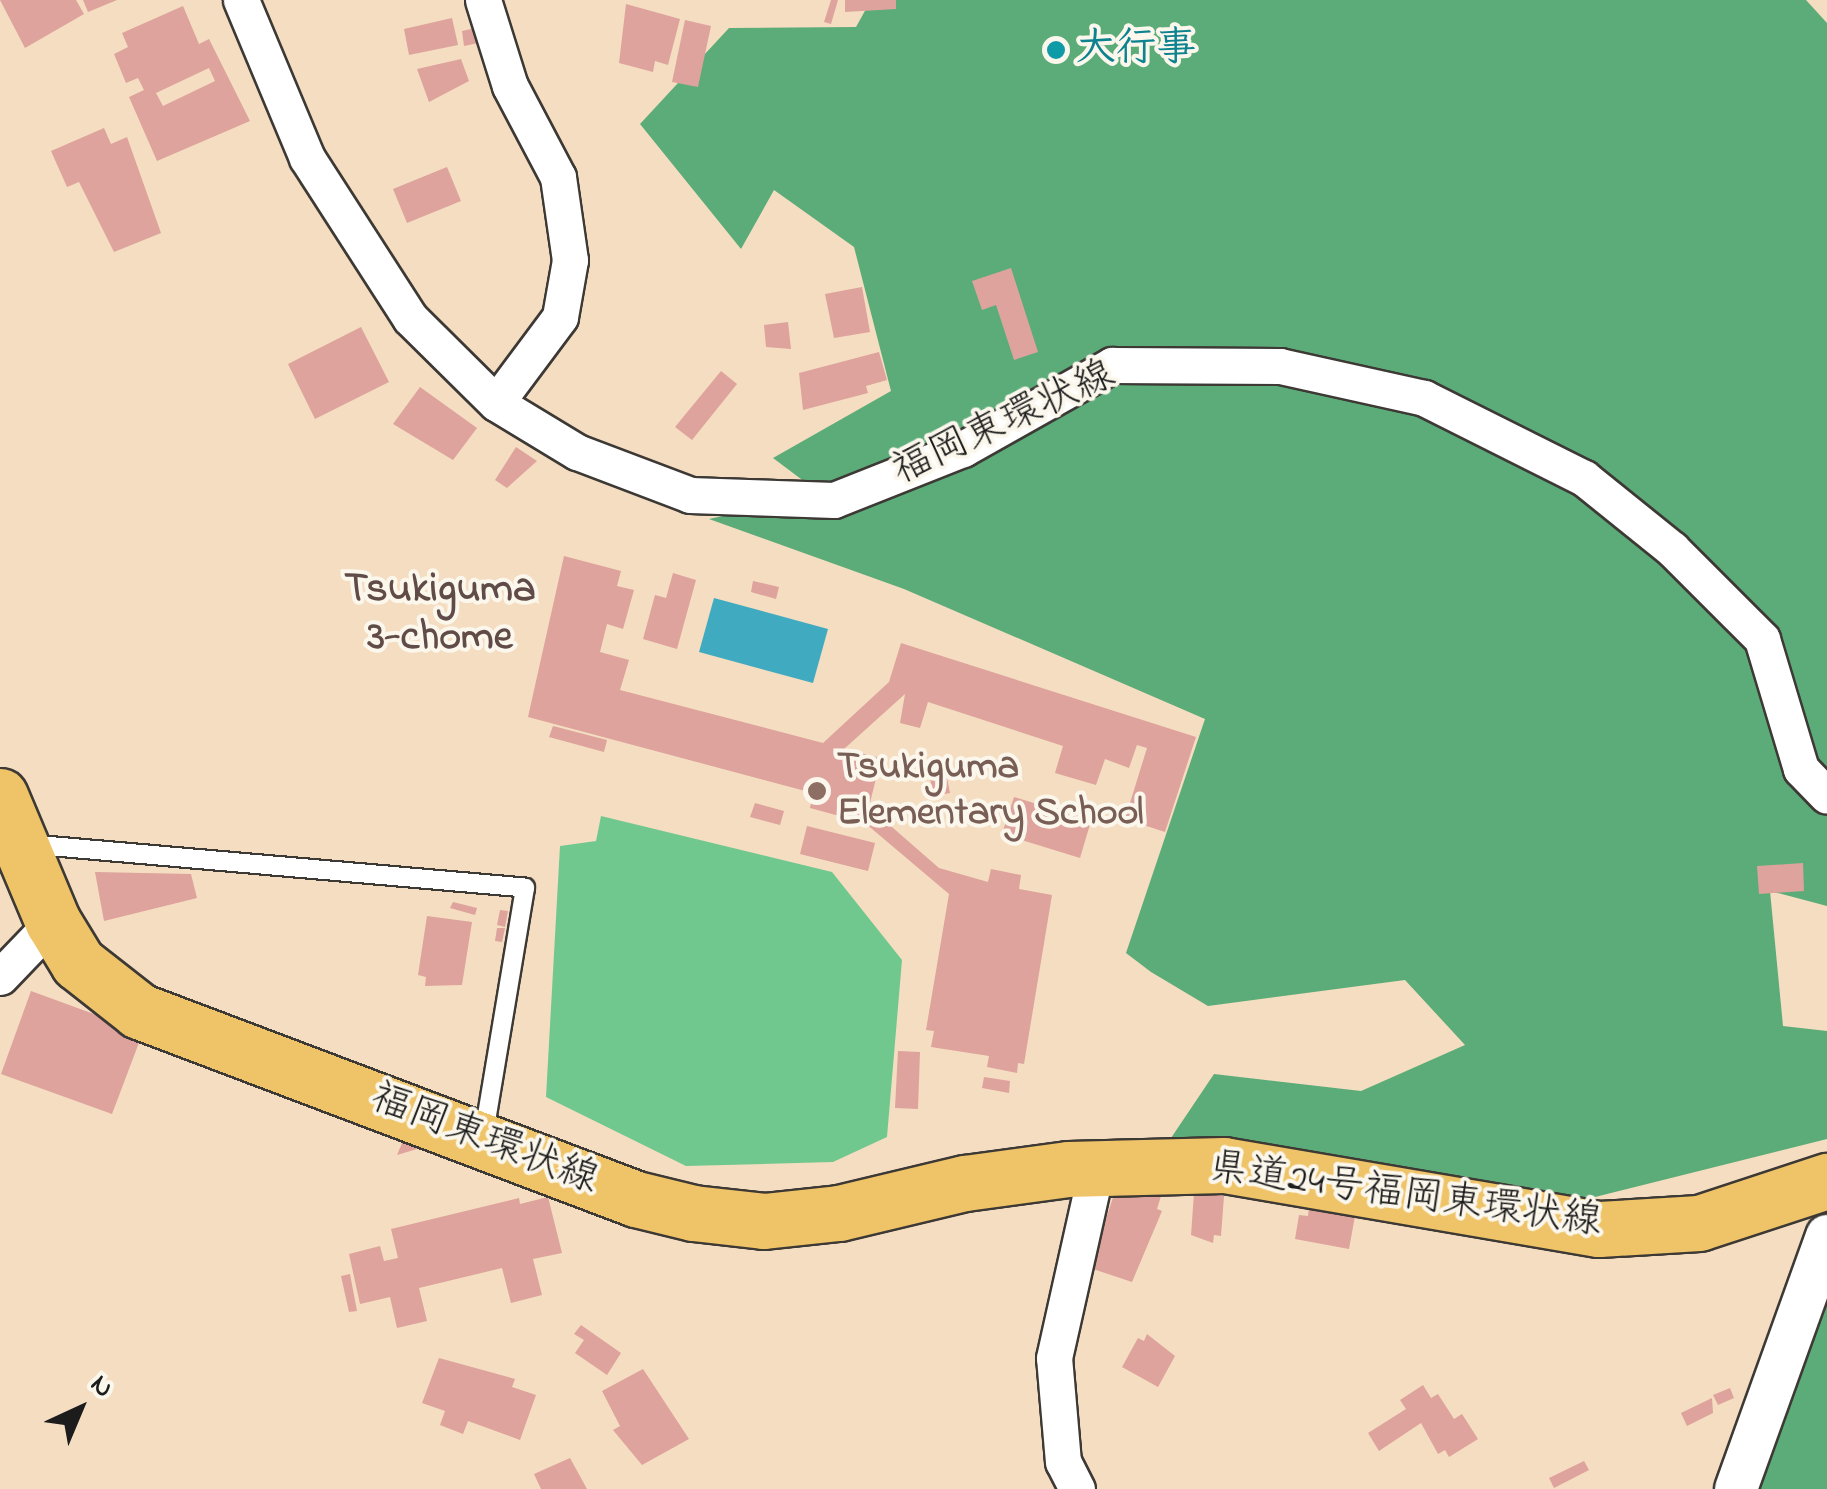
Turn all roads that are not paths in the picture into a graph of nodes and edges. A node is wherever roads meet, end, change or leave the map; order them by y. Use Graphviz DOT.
graph roads {
  1 [pos="241,0"];
  2 [pos="483,0"];
  3 [pos="496,403"];
  4 [pos="1827,796"];
  5 [pos="11,820"];
  6 [pos="53,922"];
  7 [pos="0,976"];
  8 [pos="483,1136"];
  9 [pos="1096,1166"];
  10 [pos="1827,1181"];
  11 [pos="1827,1236"];
  12 [pos="1078,1489"];
  13 [pos="1736,1489"];
  1 -- 3 [label="street, 福岡東環状線"];
  2 -- 3 [label="street"];
  3 -- 4 [label="street, 福岡東環状線"];
  5 -- 6 [label="main road, 福岡東環状線"];
  5 -- 8 [label="lane"];
  6 -- 7 [label="street"];
  6 -- 8 [label="main road, 福岡東環状線"];
  8 -- 9 [label="main road, 福岡東環状線"];
  9 -- 10 [label="main road, 県道24号福岡東環状線"];
  9 -- 12 [label="street"];
  11 -- 13 [label="street"];
}
